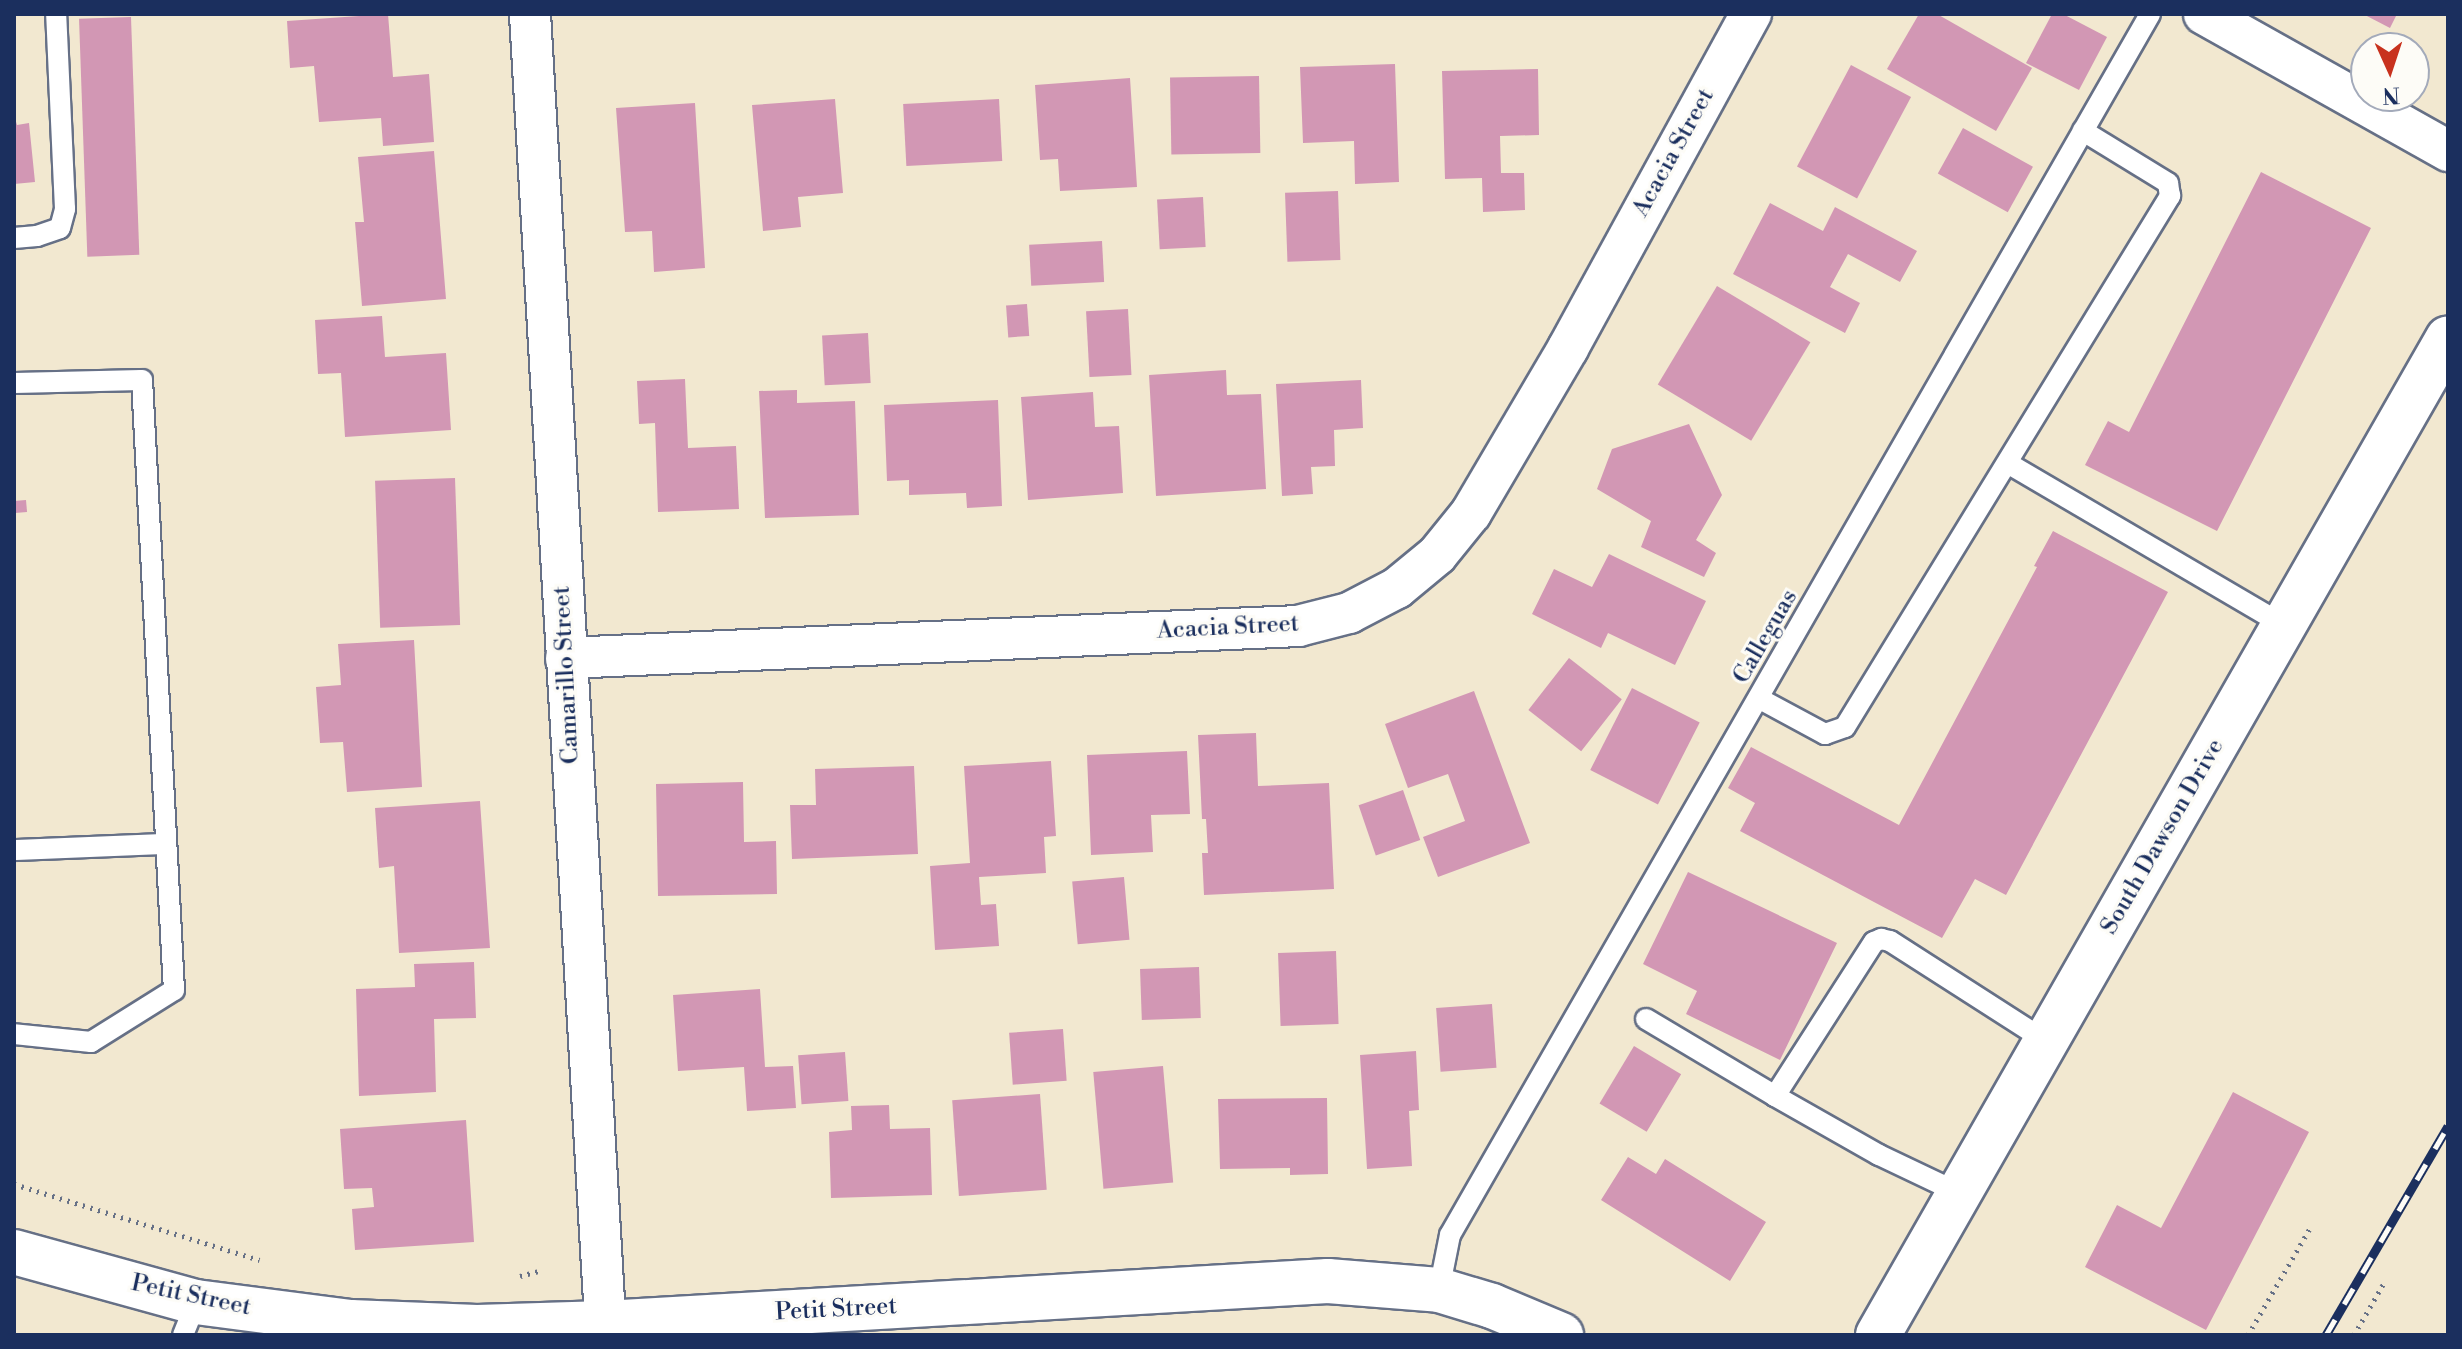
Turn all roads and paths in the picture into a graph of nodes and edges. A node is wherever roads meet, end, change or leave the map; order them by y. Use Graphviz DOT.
graph roads {
  1 [pos="56,14"];
  2 [pos="530,14"];
  3 [pos="1751,14"];
  4 [pos="2150,14"];
  5 [pos="2204,14"];
  6 [pos="2083,131"];
  7 [pos="2448,151"];
  8 [pos="14,238"];
  9 [pos="2448,338"];
  10 [pos="14,383"];
  11 [pos="2009,464"];
  12 [pos="2283,625"];
  13 [pos="566,658"];
  14 [pos="1760,699"];
  15 [pos="165,844"];
  16 [pos="14,850"];
  17 [pos="1646,1019"];
  18 [pos="14,1034"];
  19 [pos="2046,1041"];
  20 [pos="1775,1096"];
  21 [pos="14,1184"];
  22 [pos="1959,1193"];
  23 [pos="2310,1228"];
  24 [pos="14,1252"];
  25 [pos="265,1261"];
  26 [pos="542,1270"];
  27 [pos="516,1277"];
  28 [pos="2385,1281"];
  29 [pos="1439,1290"];
  30 [pos="190,1318"];
  31 [pos="606,1329"];
  32 [pos="1561,1335"];
  33 [pos="1878,1335"];
  34 [pos="2248,1335"];
  35 [pos="2354,1335"];
  1 -- 8 [label="lane"];
  2 -- 13 [label="street, Camarillo Street"];
  3 -- 13 [label="street, Acacia Street"];
  4 -- 6 [label="lane, Calleguas"];
  5 -- 7 [label="street"];
  6 -- 11 [label="lane"];
  6 -- 14 [label="lane, Calleguas"];
  9 -- 12 [label="street, South Dawson Drive"];
  10 -- 15 [label="lane"];
  11 -- 12 [label="lane"];
  11 -- 14 [label="lane"];
  12 -- 19 [label="street, South Dawson Drive"];
  13 -- 31 [label="street, Camarillo Street"];
  14 -- 29 [label="lane, Calleguas"];
  15 -- 16 [label="lane"];
  15 -- 18 [label="lane"];
  17 -- 20 [label="lane"];
  19 -- 20 [label="lane"];
  19 -- 22 [label="street, South Dawson Drive"];
  20 -- 22 [label="lane"];
  21 -- 25 [label="path"];
  22 -- 33 [label="street, South Dawson Drive"];
  23 -- 34 [label="path"];
  24 -- 30 [label="street, Petit Street"];
  26 -- 27 [label="path"];
  28 -- 35 [label="path"];
  29 -- 31 [label="street, Petit Street"];
  29 -- 32 [label="street, Petit Street"];
  30 -- 31 [label="street, Petit Street"];
}
